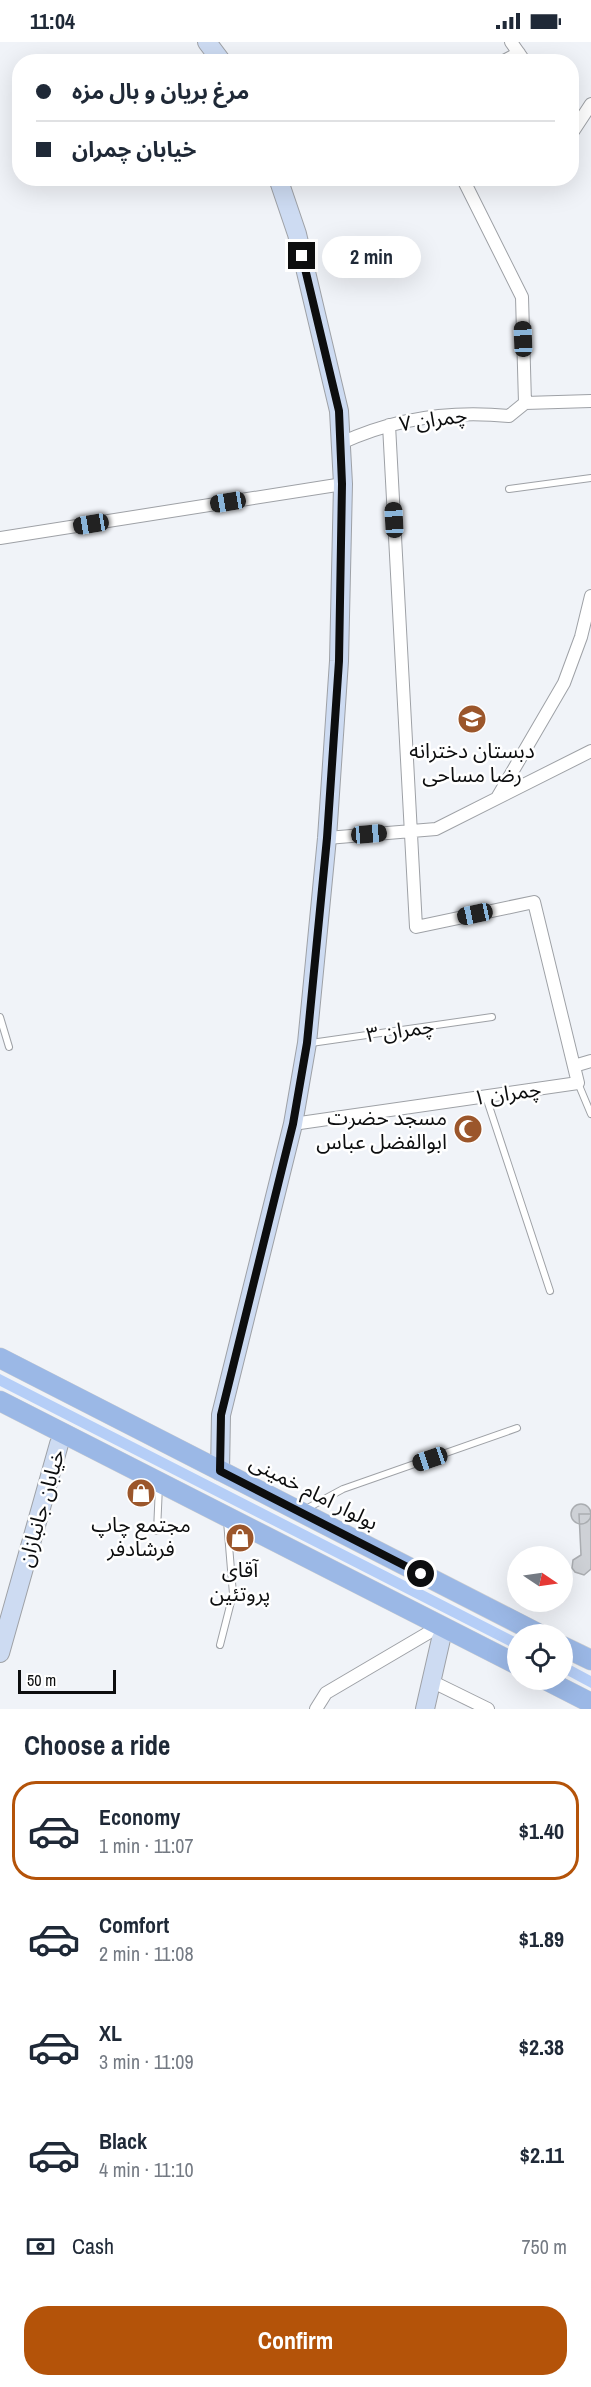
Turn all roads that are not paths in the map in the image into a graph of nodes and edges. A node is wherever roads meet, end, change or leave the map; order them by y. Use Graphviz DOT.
graph roads {
  1 [pos="591,104"];
  2 [pos="579,121"];
  3 [pos="281,186"];
  4 [pos="466,186"];
  5 [pos="591,401"];
  6 [pos="525,403"];
  7 [pos="389,424"];
  8 [pos="340,443"];
  9 [pos="591,478"];
  10 [pos="342,484"];
  11 [pos="509,489"];
  12 [pos="0,538"];
  13 [pos="591,596"];
  14 [pos="591,750"];
  15 [pos="496,799"];
  16 [pos="411,831"];
  17 [pos="327,838"];
  18 [pos="0,1017"];
  19 [pos="492,1017"];
  20 [pos="307,1043"];
  21 [pos="9,1047"];
  22 [pos="591,1061"];
  23 [pos="574,1066"];
  24 [pos="578,1083"];
  25 [pos="485,1096"];
  26 [pos="591,1114"];
  27 [pos="293,1124"];
  28 [pos="550,1291"];
  29 [pos="0,1359"];
  30 [pos="0,1401"];
  31 [pos="517,1428"];
  32 [pos="64,1434"];
  33 [pos="220,1471"];
  34 [pos="159,1482"];
  35 [pos="301,1512"];
  36 [pos="227,1518"];
  37 [pos="157,1531"];
  38 [pos="520,1624"];
  39 [pos="440,1626"];
  40 [pos="220,1645"];
  41 [pos="573,1651"];
  42 [pos="0,1653"];
  43 [pos="507,1660"];
  44 [pos="591,1660"];
  45 [pos="431,1681"];
  46 [pos="566,1690"];
  47 [pos="591,1703"];
  48 [pos="316,1709"];
  49 [pos="424,1709"];
  50 [pos="488,1709"];
  1 -- 2 [label="street"];
  3 -- 8 [label="main road"];
  4 -- 6 [label="street"];
  5 -- 6 [label="street"];
  6 -- 7 [label="street, چمران ۷"];
  7 -- 8 [label="street, چمران ۷"];
  7 -- 16 [label="street"];
  8 -- 10 [label="main road"];
  9 -- 11 [label="lane"];
  10 -- 12 [label="street"];
  10 -- 17 [label="main road"];
  13 -- 15 [label="street"];
  14 -- 15 [label="street"];
  15 -- 16 [label="street"];
  16 -- 17 [label="street"];
  16 -- 23 [label="street"];
  17 -- 20 [label="main road"];
  18 -- 21 [label="lane"];
  19 -- 20 [label="lane, چمران ۳"];
  20 -- 27 [label="main road"];
  22 -- 23 [label="street"];
  23 -- 24 [label="street"];
  24 -- 25 [label="street, چمران ۱"];
  24 -- 26 [label="lane"];
  25 -- 27 [label="street, چمران ۱"];
  25 -- 28 [label="lane"];
  27 -- 33 [label="main road"];
  29 -- 33 [label="main road, بولوار امام خمینی"];
  30 -- 32 [label="main road"];
  31 -- 35 [label="lane"];
  32 -- 34 [label="main road"];
  32 -- 42 [label="main road, خیابان جانبازان"];
  33 -- 35 [label="main road, بولوار امام خمینی"];
  34 -- 36 [label="main road"];
  34 -- 37 [label="lane"];
  35 -- 38 [label="main road, بولوار امام خمینی"];
  36 -- 39 [label="main road"];
  36 -- 40 [label="lane"];
  39 -- 43 [label="main road"];
  39 -- 45 [label="main road"];
  39 -- 48 [label="street"];
  41 -- 44 [label="main road"];
  45 -- 49 [label="main road"];
  45 -- 50 [label="street"];
  46 -- 47 [label="main road"];
}
